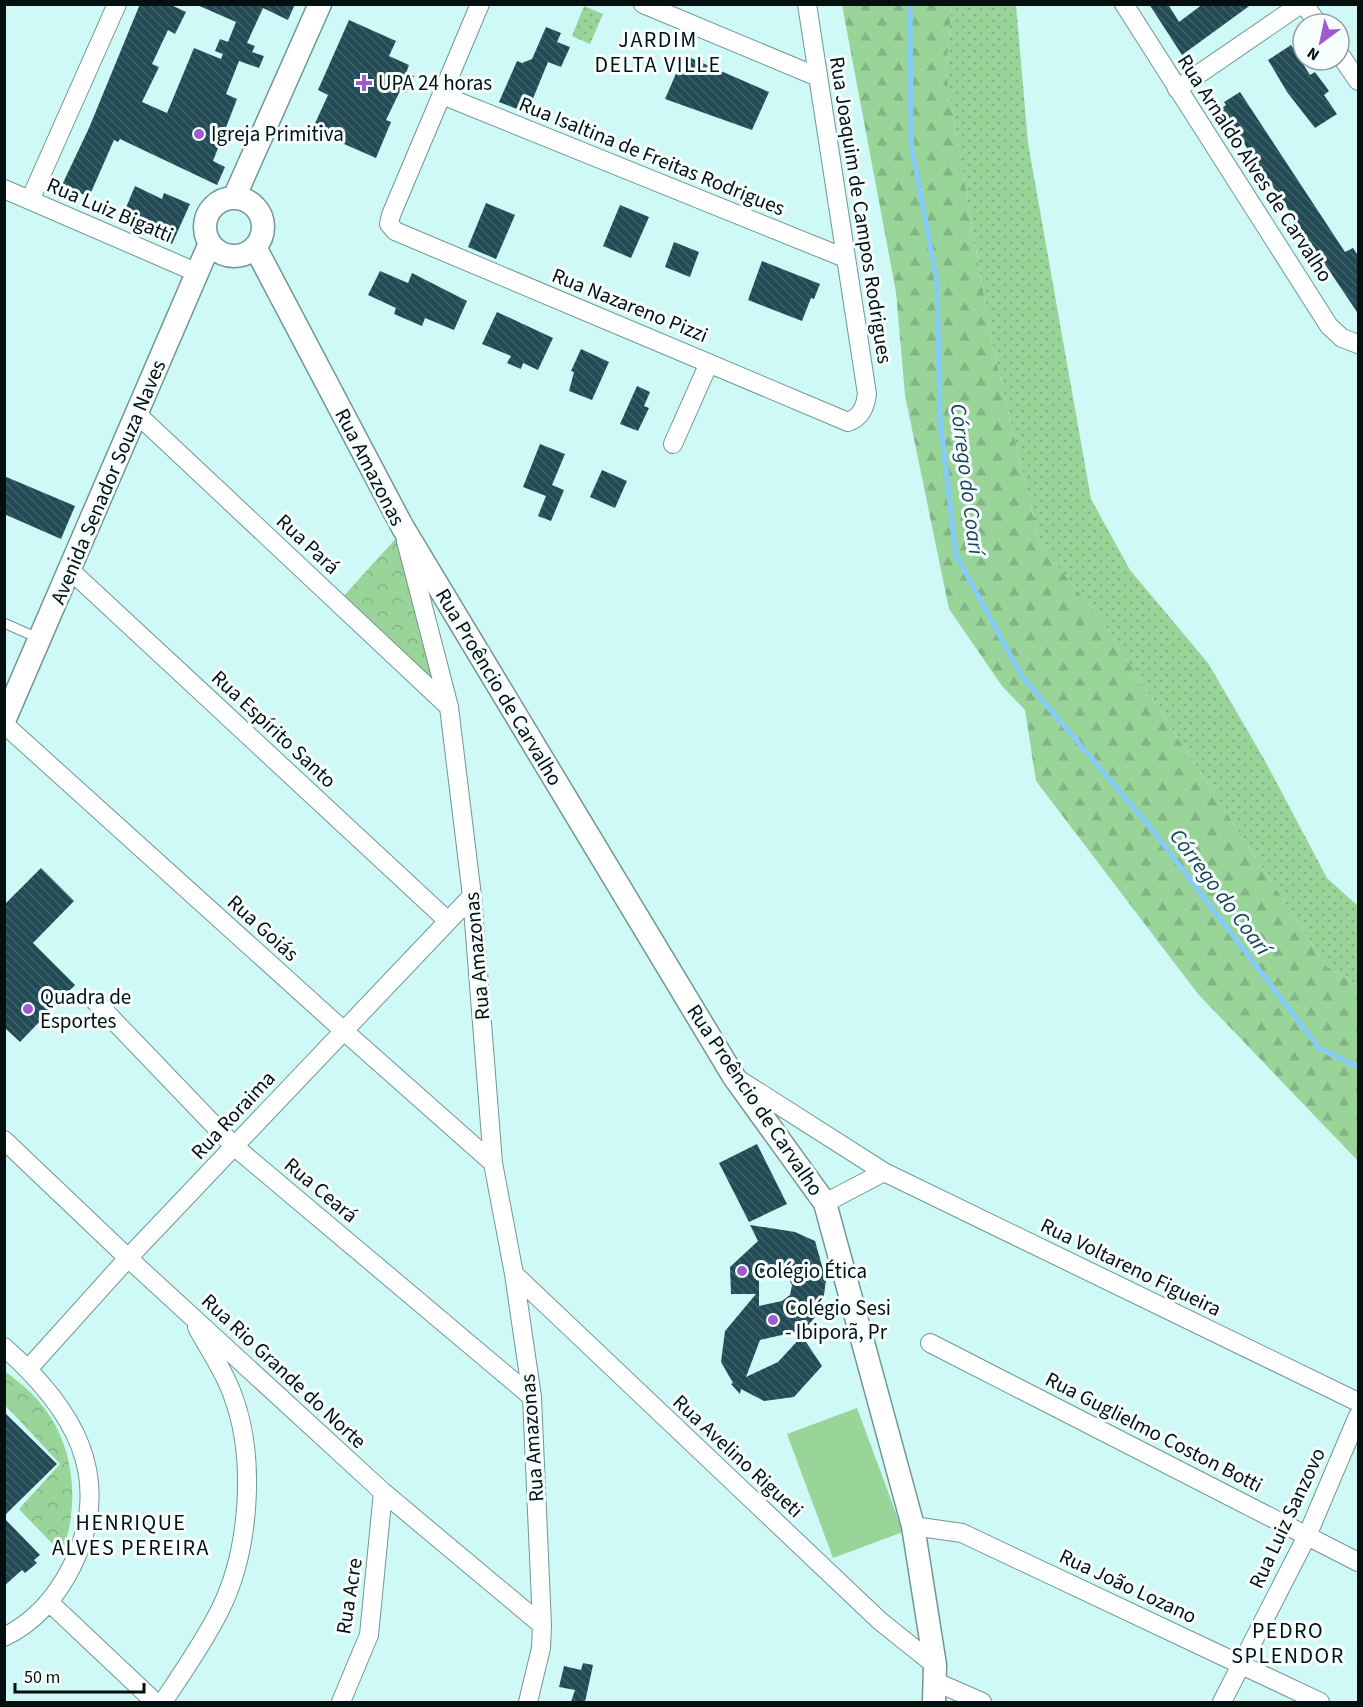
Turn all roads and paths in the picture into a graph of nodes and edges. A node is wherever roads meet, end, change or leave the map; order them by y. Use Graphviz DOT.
graph roads {
  1 [pos="117,4"];
  2 [pos="320,4"];
  3 [pos="480,4"];
  4 [pos="643,4"];
  5 [pos="807,4"];
  6 [pos="1124,4"];
  7 [pos="1303,4"];
  8 [pos="818,77"];
  9 [pos="1177,89"];
  10 [pos="442,94"];
  11 [pos="4,189"];
  12 [pos="234,198"];
  13 [pos="30,200"];
  14 [pos="210,243"];
  15 [pos="255,247"];
  16 [pos="845,258"];
  17 [pos="198,273"];
  18 [pos="1359,344"];
  19 [pos="710,363"];
  20 [pos="137,414"];
  21 [pos="856,419"];
  22 [pos="673,444"];
  23 [pos="402,526"];
  24 [pos="70,570"];
  25 [pos="4,623"];
  26 [pos="40,639"];
  27 [pos="449,707"];
  28 [pos="4,723"];
  29 [pos="472,896"];
  30 [pos="448,921"];
  31 [pos="95,1001"];
  32 [pos="344,1031"];
  33 [pos="734,1077"];
  34 [pos="4,1140"];
  35 [pos="234,1147"];
  36 [pos="493,1163"];
  37 [pos="884,1172"];
  38 [pos="825,1203"];
  39 [pos="128,1258"];
  40 [pos="514,1274"];
  41 [pos="190,1315"];
  42 [pos="930,1343"];
  43 [pos="4,1347"];
  44 [pos="29,1368"];
  45 [pos="532,1397"];
  46 [pos="1359,1402"];
  47 [pos="1359,1416"];
  48 [pos="383,1492"];
  49 [pos="913,1526"];
  50 [pos="1307,1536"];
  51 [pos="1359,1562"];
  52 [pos="49,1602"];
  53 [pos="542,1625"];
  54 [pos="4,1637"];
  55 [pos="1242,1664"];
  56 [pos="935,1683"];
  57 [pos="155,1702"];
  58 [pos="163,1702"];
  59 [pos="341,1702"];
  60 [pos="528,1702"];
  61 [pos="982,1702"];
  62 [pos="1222,1702"];
  63 [pos="1320,1702"];
  1 -- 13 [label="street"];
  2 -- 12 [label="street"];
  3 -- 10 [label="street"];
  4 -- 8 [label="street"];
  5 -- 8 [label="street, Rua Joaquim de Campos Rodrigues"];
  6 -- 9 [label="street, Rua Arnaldo Alves de Carvalho"];
  7 -- 9 [label="street"];
  8 -- 16 [label="street, Rua Joaquim de Campos Rodrigues"];
  9 -- 18 [label="street, Rua Arnaldo Alves de Carvalho"];
  10 -- 16 [label="street, Rua Isaltina de Freitas Rodrigues"];
  10 -- 19 [label="street, Rua Nazareno Pizzi"];
  11 -- 13 [label="street, Rua Luiz Bigatti"];
  12 -- 14 [label="street"];
  12 -- 15 [label="street"];
  13 -- 17 [label="street, Rua Luiz Bigatti"];
  14 -- 15 [label="street"];
  14 -- 17 [label="street, Avenida Senador Souza Naves"];
  15 -- 23 [label="street, Rua Amazonas"];
  16 -- 21 [label="street, Rua Joaquim de Campos Rodrigues"];
  17 -- 20 [label="street, Avenida Senador Souza Naves"];
  19 -- 21 [label="street, Rua Nazareno Pizzi"];
  19 -- 22 [label="street"];
  20 -- 24 [label="street, Avenida Senador Souza Naves"];
  20 -- 27 [label="street, Rua Pará"];
  23 -- 27 [label="street, Rua Amazonas"];
  23 -- 33 [label="street, Rua Proêncio de Carvalho"];
  24 -- 26 [label="street, Avenida Senador Souza Naves"];
  24 -- 30 [label="street, Rua Espírito Santo"];
  25 -- 26 [label="lane"];
  26 -- 28 [label="street, Avenida Senador Souza Naves"];
  27 -- 29 [label="street, Rua Amazonas"];
  28 -- 32 [label="street, Rua Goiás"];
  29 -- 30 [label="street, Rua Roraima"];
  29 -- 36 [label="street, Rua Amazonas"];
  30 -- 32 [label="street, Rua Roraima"];
  31 -- 35 [label="street, Rua Ceará"];
  32 -- 35 [label="street, Rua Roraima"];
  32 -- 36 [label="street, Rua Goiás"];
  33 -- 37 [label="street, Rua Voltareno Figueira"];
  33 -- 38 [label="street, Rua Proêncio de Carvalho"];
  34 -- 39 [label="street, Rua Rio Grande do Norte"];
  35 -- 39 [label="street, Rua Roraima"];
  35 -- 45 [label="street, Rua Ceará"];
  36 -- 40 [label="street, Rua Amazonas"];
  37 -- 38 [label="street"];
  37 -- 46 [label="street, Rua Voltareno Figueira"];
  38 -- 49 [label="street, Rua Proêncio de Carvalho"];
  39 -- 41 [label="street, Rua Rio Grande do Norte"];
  39 -- 44 [label="street, Rua Roraima"];
  40 -- 45 [label="street, Rua Amazonas"];
  40 -- 56 [label="street, Rua Avelino Rigueti"];
  41 -- 48 [label="street, Rua Rio Grande do Norte"];
  41 -- 58 [label="street"];
  42 -- 50 [label="street, Rua Guglielmo Coston Botti"];
  43 -- 44 [label="street"];
  44 -- 52 [label="street"];
  45 -- 53 [label="street, Rua Amazonas"];
  47 -- 50 [label="street, Rua Luiz Sanzovo"];
  48 -- 53 [label="street, Rua Rio Grande do Norte"];
  48 -- 59 [label="street, Rua Acre"];
  49 -- 55 [label="street, Rua João Lozano"];
  49 -- 56 [label="street, Rua Proêncio de Carvalho"];
  50 -- 51 [label="street, Rua Guglielmo Coston Botti"];
  50 -- 55 [label="street, Rua Luiz Sanzovo"];
  52 -- 54 [label="street"];
  52 -- 57 [label="street"];
  53 -- 60 [label="street, Rua Amazonas"];
  55 -- 62 [label="street, Rua Luiz Sanzovo"];
  55 -- 63 [label="street, Rua João Lozano"];
  56 -- 61 [label="street, Rua Avelino Rigueti"];
}
